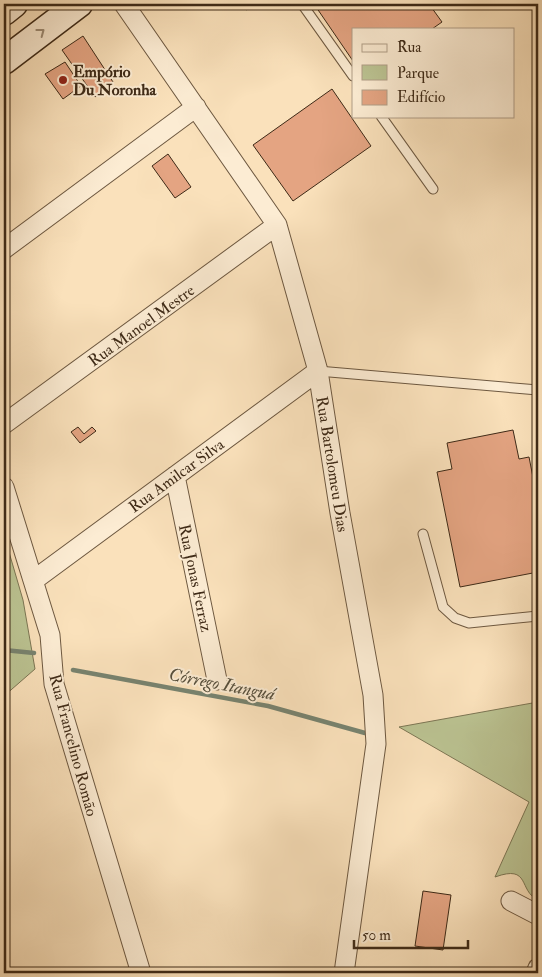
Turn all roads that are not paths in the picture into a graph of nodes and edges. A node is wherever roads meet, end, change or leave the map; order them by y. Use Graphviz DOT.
graph roads {
  1 [pos="14,4"];
  2 [pos="79,4"];
  3 [pos="124,4"];
  4 [pos="302,4"];
  5 [pos="4,12"];
  6 [pos="4,61"];
  7 [pos="352,75"];
  8 [pos="196,107"];
  9 [pos="383,118"];
  10 [pos="433,189"];
  11 [pos="277,225"];
  12 [pos="4,250"];
  13 [pos="318,371"];
  14 [pos="538,390"];
  15 [pos="4,424"];
  16 [pos="175,476"];
  17 [pos="4,487"];
  18 [pos="423,534"];
  19 [pos="34,580"];
  20 [pos="538,616"];
  21 [pos="217,680"];
  22 [pos="511,901"];
  23 [pos="538,915"];
  24 [pos="538,968"];
  25 [pos="141,973"];
  26 [pos="344,973"];
  27 [pos="536,973"];
  1 -- 5 [label="main road"];
  6 -- 2 [label="main road, one-way"];
  3 -- 8 [label="street, Rua Bartolomeu Dias"];
  4 -- 7 [label="lane"];
  8 -- 11 [label="street, Rua Bartolomeu Dias"];
  8 -- 12 [label="street"];
  9 -- 10 [label="lane"];
  11 -- 13 [label="street, Rua Bartolomeu Dias"];
  11 -- 15 [label="street, Rua Manoel Mestre"];
  13 -- 14 [label="lane"];
  13 -- 16 [label="street, Rua Amilcar Silva"];
  13 -- 26 [label="street, Rua Bartolomeu Dias"];
  16 -- 19 [label="street, Rua Amilcar Silva"];
  16 -- 21 [label="street, Rua Jonas Ferraz"];
  17 -- 19 [label="street, Rua Francelino Romão"];
  18 -- 20 [label="lane"];
  19 -- 25 [label="street, Rua Francelino Romão"];
  22 -- 23 [label="street"];
  24 -- 27 [label="street"];
}
